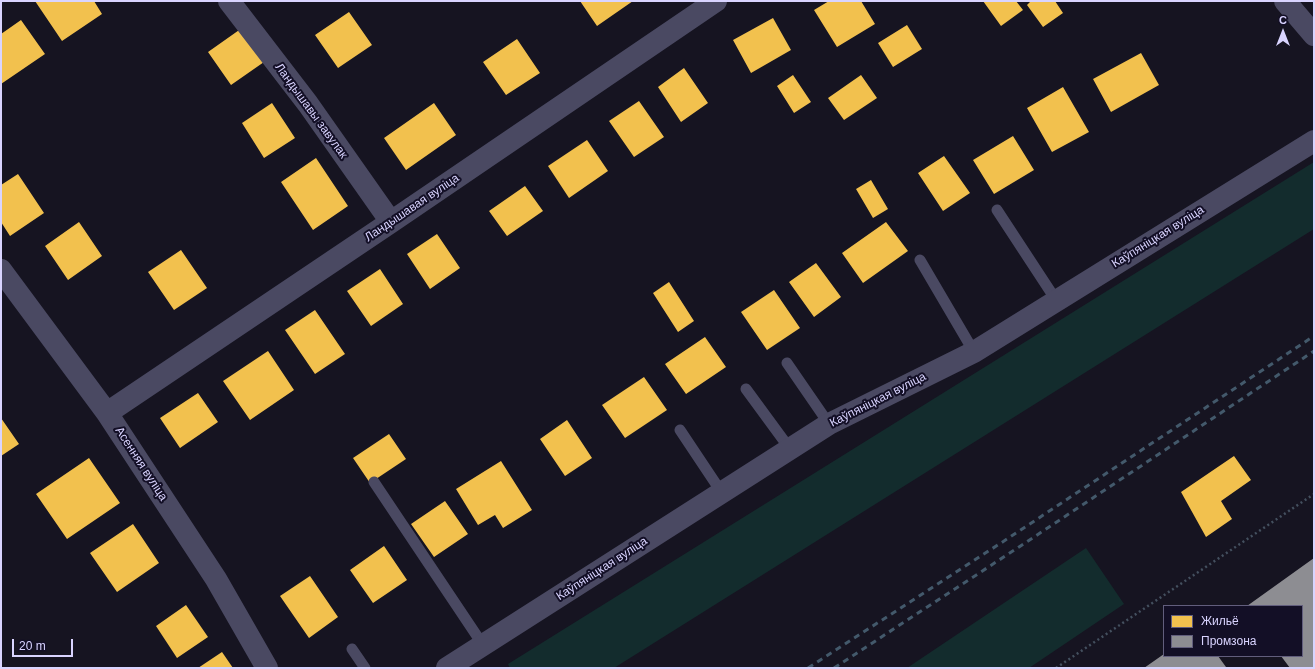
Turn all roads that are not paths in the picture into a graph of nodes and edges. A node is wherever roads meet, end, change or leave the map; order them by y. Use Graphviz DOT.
graph roads {
  1 [pos="229,1"];
  2 [pos="716,1"];
  3 [pos="1285,1"];
  4 [pos="1314,35"];
  5 [pos="1314,141"];
  6 [pos="997,210"];
  7 [pos="391,222"];
  8 [pos="920,260"];
  9 [pos="1,270"];
  10 [pos="1056,300"];
  11 [pos="974,352"];
  12 [pos="786,363"];
  13 [pos="746,389"];
  14 [pos="107,413"];
  15 [pos="829,424"];
  16 [pos="680,430"];
  17 [pos="790,449"];
  18 [pos="374,482"];
  19 [pos="722,493"];
  20 [pos="483,645"];
  21 [pos="352,649"];
  22 [pos="267,668"];
  23 [pos="365,668"];
  24 [pos="447,668"];
  1 -- 7 [label="street, Ландышавы завулак"];
  2 -- 7 [label="street, Ландышавая вуліца"];
  3 -- 4 [label="street"];
  5 -- 10 [label="street, Каўпяніцкая вуліца"];
  6 -- 10 [label="lane"];
  7 -- 14 [label="street, Ландышавая вуліца"];
  8 -- 11 [label="lane"];
  9 -- 14 [label="street, Асенняя вуліца"];
  10 -- 11 [label="street, Каўпяніцкая вуліца"];
  11 -- 15 [label="street, Каўпяніцкая вуліца"];
  12 -- 15 [label="lane"];
  13 -- 17 [label="lane"];
  14 -- 22 [label="street, Асенняя вуліца"];
  15 -- 17 [label="street, Каўпяніцкая вуліца"];
  16 -- 19 [label="lane"];
  17 -- 19 [label="street, Каўпяніцкая вуліца"];
  18 -- 20 [label="lane"];
  19 -- 20 [label="street, Каўпяніцкая вуліца"];
  20 -- 24 [label="street, Каўпяніцкая вуліца"];
  21 -- 23 [label="lane"];
}
